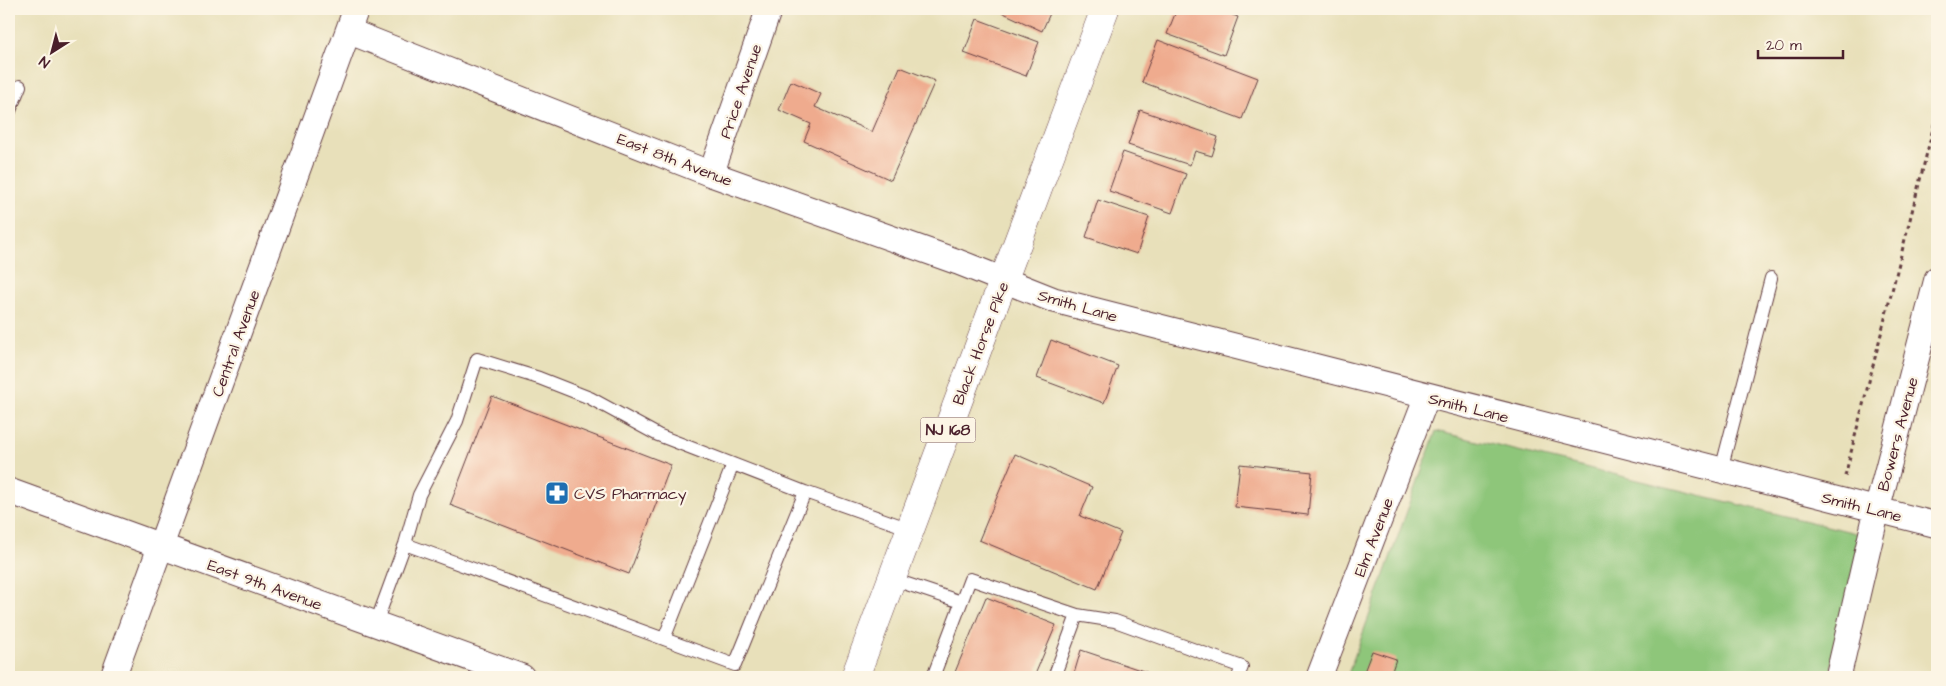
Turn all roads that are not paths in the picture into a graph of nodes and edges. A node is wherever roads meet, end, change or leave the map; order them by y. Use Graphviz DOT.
graph roads {
  1 [pos="769,9"];
  2 [pos="1105,9"];
  3 [pos="352,20"];
  4 [pos="20,86"];
  5 [pos="9,113"];
  6 [pos="711,174"];
  7 [pos="1771,278"];
  8 [pos="1937,279"];
  9 [pos="1004,281"];
  10 [pos="1427,396"];
  11 [pos="733,464"];
  12 [pos="1721,470"];
  13 [pos="9,491"];
  14 [pos="805,492"];
  15 [pos="1877,510"];
  16 [pos="1937,525"];
  17 [pos="910,529"];
  18 [pos="405,544"];
  19 [pos="161,547"];
  20 [pos="892,579"];
  21 [pos="961,602"];
  22 [pos="1077,615"];
  23 [pos="376,623"];
  24 [pos="664,639"];
  25 [pos="113,677"];
  26 [pos="522,677"];
  27 [pos="855,677"];
  28 [pos="933,677"];
  29 [pos="1054,677"];
  30 [pos="1238,677"];
  31 [pos="1319,677"];
  32 [pos="1838,677"];
  1 -- 6 [label="street, Price Avenue"];
  2 -- 9 [label="main road, Black Horse Pike / NJ 168"];
  3 -- 6 [label="street, East 8th Avenue"];
  3 -- 19 [label="street, Central Avenue"];
  4 -- 5 [label="lane"];
  6 -- 9 [label="street, East 8th Avenue"];
  7 -- 12 [label="lane"];
  8 -- 15 [label="street, Bowers Avenue"];
  9 -- 10 [label="street, Smith Lane"];
  9 -- 17 [label="main road, Black Horse Pike / NJ 168"];
  10 -- 12 [label="street, Smith Lane"];
  10 -- 31 [label="street, Elm Avenue"];
  11 -- 14 [label="lane"];
  11 -- 18 [label="lane"];
  11 -- 24 [label="lane"];
  12 -- 15 [label="street, Smith Lane"];
  13 -- 19 [label="street, East 9th Avenue"];
  14 -- 17 [label="lane"];
  14 -- 24 [label="lane"];
  15 -- 16 [label="street, Smith Lane"];
  15 -- 32 [label="street, Bowers Avenue"];
  17 -- 20 [label="main road, Black Horse Pike / NJ 168"];
  18 -- 23 [label="lane"];
  18 -- 24 [label="lane"];
  19 -- 23 [label="street, East 9th Avenue"];
  19 -- 25 [label="street, Central Avenue"];
  20 -- 21 [label="lane"];
  20 -- 27 [label="main road, Black Horse Pike / NJ 168"];
  21 -- 22 [label="lane"];
  21 -- 28 [label="lane"];
  22 -- 29 [label="lane"];
  22 -- 30 [label="lane"];
  23 -- 26 [label="street, East 9th Avenue"];
}
